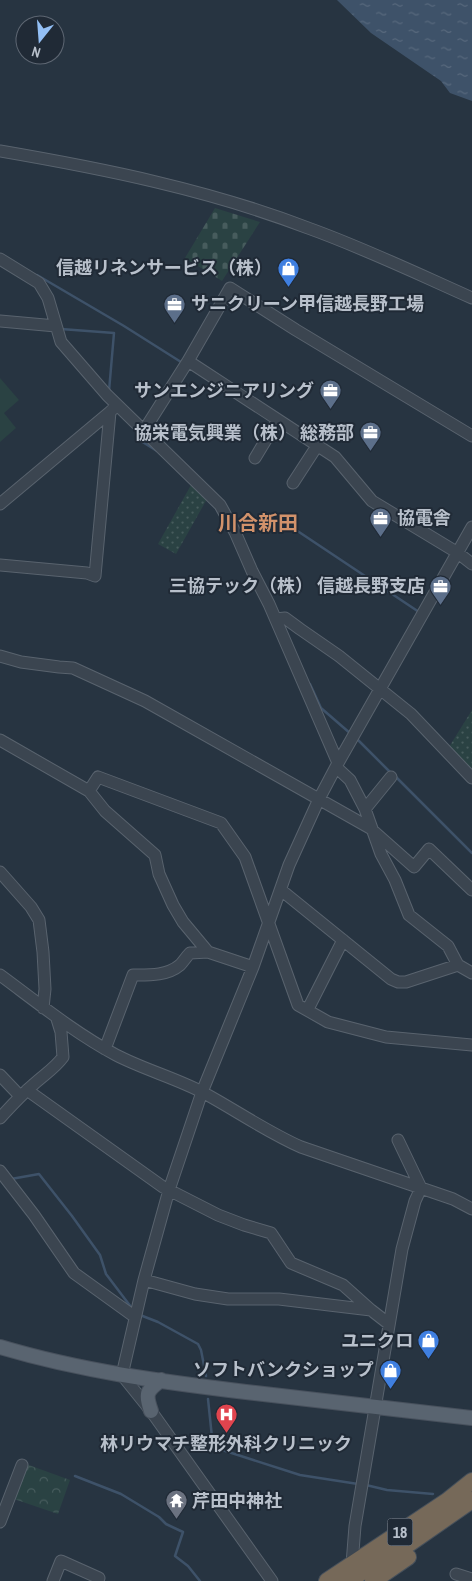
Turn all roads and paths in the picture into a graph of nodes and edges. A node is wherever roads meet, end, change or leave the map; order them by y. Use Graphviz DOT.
graph roads {
  1 [pos="0,151"];
  2 [pos="0,259"];
  3 [pos="472,298"];
  4 [pos="0,321"];
  5 [pos="56,326"];
  6 [pos="188,362"];
  7 [pos="111,402"];
  8 [pos="278,420"];
  9 [pos="143,432"];
  10 [pos="472,436"];
  11 [pos="316,446"];
  12 [pos="257,455"];
  13 [pos="294,483"];
  14 [pos="0,504"];
  15 [pos="472,528"];
  16 [pos="458,553"];
  17 [pos="472,564"];
  18 [pos="0,565"];
  19 [pos="276,619"];
  20 [pos="0,656"];
  21 [pos="380,689"];
  22 [pos="0,740"];
  23 [pos="337,765"];
  24 [pos="391,777"];
  25 [pos="472,778"];
  26 [pos="89,791"];
  27 [pos="319,799"];
  28 [pos="365,809"];
  29 [pos="370,828"];
  30 [pos="0,872"];
  31 [pos="281,890"];
  32 [pos="472,890"];
  33 [pos="269,925"];
  34 [pos="343,940"];
  35 [pos="208,952"];
  36 [pos="458,965"];
  37 [pos="253,967"];
  38 [pos="472,973"];
  39 [pos="0,975"];
  40 [pos="43,1008"];
  41 [pos="308,1009"];
  42 [pos="57,1019"];
  43 [pos="472,1045"];
  44 [pos="105,1049"];
  45 [pos="0,1075"];
  46 [pos="202,1092"];
  47 [pos="24,1093"];
  48 [pos="0,1118"];
  49 [pos="398,1140"];
  50 [pos="5,1176"];
  51 [pos="421,1188"];
  52 [pos="169,1190"];
  53 [pos="472,1209"];
  54 [pos="144,1280"];
  55 [pos="371,1310"];
  56 [pos="135,1317"];
  57 [pos="389,1324"];
  58 [pos="0,1347"];
  59 [pos="122,1375"];
  60 [pos="161,1380"];
  61 [pos="375,1407"];
  62 [pos="151,1411"];
  63 [pos="472,1418"];
  64 [pos="22,1465"];
  65 [pos="472,1481"];
  66 [pos="472,1493"];
  67 [pos="472,1500"];
  68 [pos="472,1513"];
  69 [pos="0,1522"];
  70 [pos="352,1564"];
  71 [pos="456,1574"];
  72 [pos="98,1578"];
  73 [pos="472,1579"];
  74 [pos="53,1581"];
  75 [pos="272,1581"];
  76 [pos="327,1581"];
  77 [pos="348,1581"];
  78 [pos="355,1581"];
  79 [pos="373,1581"];
  1 -- 3 [label="street"];
  2 -- 5 [label="street"];
  4 -- 5 [label="street"];
  5 -- 7 [label="street"];
  6 -- 8 [label="street"];
  6 -- 9 [label="street"];
  6 -- 10 [label="street"];
  7 -- 9 [label="street"];
  7 -- 14 [label="street"];
  7 -- 18 [label="street"];
  8 -- 11 [label="street"];
  8 -- 12 [label="street"];
  9 -- 19 [label="street"];
  11 -- 13 [label="street"];
  11 -- 16 [label="street"];
  15 -- 16 [label="street"];
  16 -- 17 [label="street"];
  16 -- 21 [label="street"];
  19 -- 21 [label="street"];
  19 -- 23 [label="street"];
  20 -- 27 [label="street"];
  21 -- 23 [label="street"];
  21 -- 25 [label="street"];
  22 -- 26 [label="street"];
  23 -- 27 [label="street"];
  23 -- 28 [label="street"];
  24 -- 28 [label="street"];
  26 -- 33 [label="street"];
  26 -- 35 [label="street"];
  27 -- 29 [label="street"];
  27 -- 31 [label="street"];
  28 -- 29 [label="street"];
  29 -- 32 [label="street"];
  29 -- 36 [label="street"];
  30 -- 40 [label="street"];
  31 -- 33 [label="street"];
  31 -- 34 [label="street"];
  33 -- 37 [label="street"];
  33 -- 41 [label="street"];
  34 -- 36 [label="street"];
  34 -- 41 [label="street"];
  35 -- 37 [label="street"];
  35 -- 44 [label="street"];
  36 -- 38 [label="street"];
  37 -- 46 [label="street"];
  39 -- 40 [label="street"];
  40 -- 42 [label="street"];
  41 -- 43 [label="street"];
  42 -- 44 [label="street"];
  42 -- 47 [label="street"];
  44 -- 46 [label="street"];
  45 -- 47 [label="street"];
  46 -- 51 [label="street"];
  46 -- 52 [label="street"];
  47 -- 48 [label="street"];
  47 -- 52 [label="street"];
  49 -- 51 [label="street"];
  50 -- 56 [label="street"];
  51 -- 53 [label="street"];
  51 -- 57 [label="street"];
  52 -- 54 [label="street"];
  52 -- 55 [label="street"];
  54 -- 55 [label="street"];
  54 -- 56 [label="street"];
  55 -- 57 [label="street"];
  56 -- 59 [label="street"];
  57 -- 61 [label="street"];
  58 -- 59 [label="main road"];
  59 -- 60 [label="main road"];
  59 -- 62 [label="street"];
  60 -- 61 [label="main road"];
  60 -- 62 [label="main road"];
  61 -- 63 [label="main road"];
  61 -- 70 [label="street"];
  62 -- 75 [label="street"];
  64 -- 69 [label="street"];
  65 -- 70 [label="highway, 18"];
  66 -- 77 [label="highway, 18"];
  67 -- 78 [label="highway, 18"];
  68 -- 79 [label="highway, 18"];
  70 -- 76 [label="highway, 18"];
  71 -- 73 [label="street"];
  72 -- 74 [label="street"];
}
